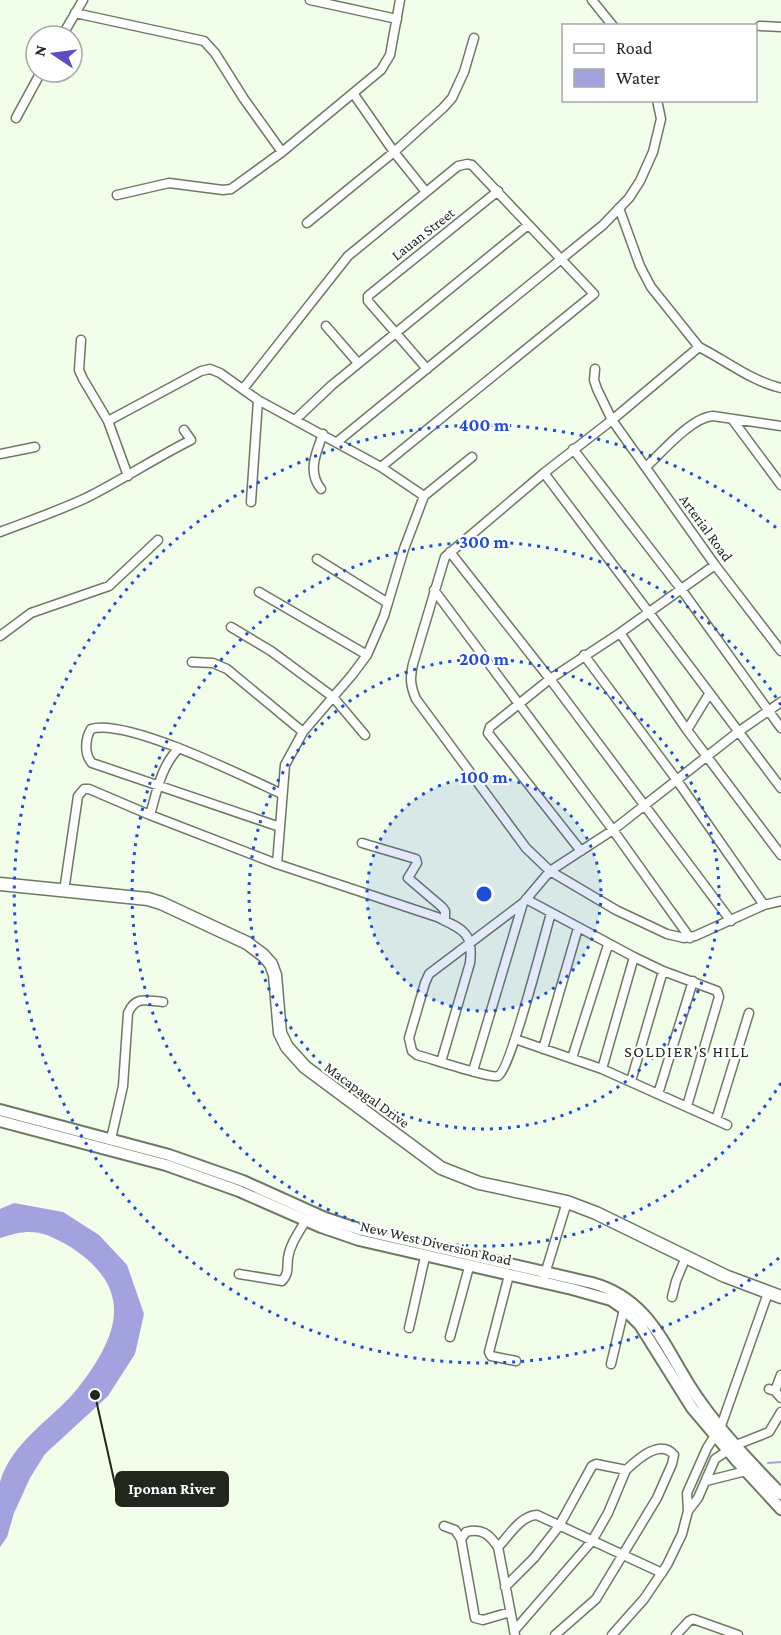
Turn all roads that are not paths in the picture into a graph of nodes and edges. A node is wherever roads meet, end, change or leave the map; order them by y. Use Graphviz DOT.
graph roads {
  1 [pos="83,0"];
  2 [pos="310,0"];
  3 [pos="400,0"];
  4 [pos="592,0"];
  5 [pos="75,13"];
  6 [pos="397,19"];
  7 [pos="69,24"];
  8 [pos="612,24"];
  9 [pos="760,26"];
  10 [pos="781,27"];
  11 [pos="474,38"];
  12 [pos="34,84"];
  13 [pos="353,93"];
  14 [pos="657,102"];
  15 [pos="16,118"];
  16 [pos="282,152"];
  17 [pos="394,152"];
  18 [pos="498,191"];
  19 [pos="426,192"];
  20 [pos="117,195"];
  21 [pos="619,208"];
  22 [pos="307,223"];
  23 [pos="528,225"];
  24 [pos="561,259"];
  25 [pos="326,326"];
  26 [pos="394,333"];
  27 [pos="81,340"];
  28 [pos="699,347"];
  29 [pos="358,363"];
  30 [pos="427,369"];
  31 [pos="595,369"];
  32 [pos="781,388"];
  33 [pos="243,389"];
  34 [pos="258,400"];
  35 [pos="296,419"];
  36 [pos="732,419"];
  37 [pos="612,420"];
  38 [pos="108,422"];
  39 [pos="781,426"];
  40 [pos="184,430"];
  41 [pos="323,434"];
  42 [pos="337,442"];
  43 [pos="35,447"];
  44 [pos="573,449"];
  45 [pos="0,454"];
  46 [pos="472,457"];
  47 [pos="381,467"];
  48 [pos="646,467"];
  49 [pos="544,473"];
  50 [pos="128,476"];
  51 [pos="781,485"];
  52 [pos="321,489"];
  53 [pos="424,496"];
  54 [pos="251,502"];
  55 [pos="0,532"];
  56 [pos="158,540"];
  57 [pos="450,552"];
  58 [pos="318,559"];
  59 [pos="715,565"];
  60 [pos="681,589"];
  61 [pos="434,590"];
  62 [pos="259,592"];
  63 [pos="388,603"];
  64 [pos="648,612"];
  65 [pos="231,627"];
  66 [pos="620,633"];
  67 [pos="0,636"];
  68 [pos="781,651"];
  69 [pos="367,655"];
  70 [pos="584,655"];
  71 [pos="192,662"];
  72 [pos="550,679"];
  73 [pos="709,694"];
  74 [pos="333,697"];
  75 [pos="781,702"];
  76 [pos="519,704"];
  77 [pos="767,711"];
  78 [pos="781,728"];
  79 [pos="687,730"];
  80 [pos="303,732"];
  81 [pos="738,732"];
  82 [pos="365,735"];
  83 [pos="179,748"];
  84 [pos="706,756"];
  85 [pos="676,779"];
  86 [pos="158,785"];
  87 [pos="781,788"];
  88 [pos="282,794"];
  89 [pos="645,805"];
  90 [pos="150,815"];
  91 [pos="280,827"];
  92 [pos="613,830"];
  93 [pos="362,843"];
  94 [pos="581,851"];
  95 [pos="781,855"];
  96 [pos="277,864"];
  97 [pos="550,871"];
  98 [pos="0,884"];
  99 [pos="64,891"];
  100 [pos="525,901"];
  101 [pos="781,901"];
  102 [pos="764,905"];
  103 [pos="551,913"];
  104 [pos="445,921"];
  105 [pos="731,921"];
  106 [pos="578,928"];
  107 [pos="690,938"];
  108 [pos="471,941"];
  109 [pos="608,945"];
  110 [pos="634,957"];
  111 [pos="663,971"];
  112 [pos="693,981"];
  113 [pos="163,1002"];
  114 [pos="749,1013"];
  115 [pos="515,1040"];
  116 [pos="543,1049"];
  117 [pos="572,1058"];
  118 [pos="441,1062"];
  119 [pos="602,1069"];
  120 [pos="473,1071"];
  121 [pos="631,1081"];
  122 [pos="658,1094"];
  123 [pos="687,1106"];
  124 [pos="0,1110"];
  125 [pos="716,1120"];
  126 [pos="0,1121"];
  127 [pos="727,1125"];
  128 [pos="111,1139"];
  129 [pos="567,1202"];
  130 [pos="306,1220"];
  131 [pos="425,1257"];
  132 [pos="686,1257"];
  133 [pos="469,1267"];
  134 [pos="238,1274"];
  135 [pos="509,1275"];
  136 [pos="544,1278"];
  137 [pos="768,1293"];
  138 [pos="672,1297"];
  139 [pos="781,1297"];
  140 [pos="624,1309"];
  141 [pos="409,1328"];
  142 [pos="450,1337"];
  143 [pos="516,1361"];
  144 [pos="611,1364"];
  145 [pos="781,1375"];
  146 [pos="781,1398"];
  147 [pos="781,1412"];
  148 [pos="717,1431"];
  149 [pos="732,1447"];
  150 [pos="698,1468"];
  151 [pos="626,1470"];
  152 [pos="746,1471"];
  153 [pos="707,1477"];
  154 [pos="781,1494"];
  155 [pos="781,1509"];
  156 [pos="687,1511"];
  157 [pos="444,1526"];
  158 [pos="560,1526"];
  159 [pos="461,1539"];
  160 [pos="592,1541"];
  161 [pos="498,1547"];
  162 [pos="623,1555"];
  163 [pos="662,1573"];
  164 [pos="505,1587"];
  165 [pos="510,1612"];
  166 [pos="515,1633"];
  167 [pos="555,1635"];
  168 [pos="612,1635"];
  169 [pos="676,1635"];
  170 [pos="738,1635"];
  1 -- 5 [label="street"];
  2 -- 6 [label="street"];
  3 -- 6 [label="street"];
  4 -- 8 [label="street"];
  5 -- 7 [label="street"];
  5 -- 16 [label="street"];
  6 -- 13 [label="street"];
  9 -- 10 [label="street"];
  11 -- 17 [label="street"];
  12 -- 15 [label="street"];
  13 -- 16 [label="street"];
  13 -- 17 [label="street"];
  14 -- 21 [label="street"];
  16 -- 20 [label="street"];
  17 -- 19 [label="street"];
  17 -- 22 [label="street"];
  18 -- 19 [label="street"];
  18 -- 23 [label="street"];
  18 -- 26 [label="street, Lauan Street"];
  19 -- 33 [label="street"];
  21 -- 24 [label="street"];
  21 -- 28 [label="street"];
  23 -- 24 [label="street"];
  23 -- 26 [label="street"];
  24 -- 30 [label="street"];
  24 -- 47 [label="street"];
  25 -- 29 [label="street"];
  26 -- 29 [label="street"];
  26 -- 30 [label="street"];
  27 -- 38 [label="street"];
  28 -- 32 [label="street"];
  28 -- 37 [label="street"];
  29 -- 35 [label="street"];
  30 -- 42 [label="street"];
  31 -- 37 [label="street, Arterial Road"];
  33 -- 34 [label="street"];
  33 -- 38 [label="street"];
  34 -- 35 [label="street"];
  34 -- 54 [label="street"];
  35 -- 41 [label="street"];
  36 -- 39 [label="street"];
  36 -- 48 [label="street"];
  36 -- 51 [label="street"];
  37 -- 44 [label="street"];
  37 -- 48 [label="street, Arterial Road"];
  38 -- 50 [label="street"];
  40 -- 50 [label="street"];
  41 -- 42 [label="street"];
  41 -- 52 [label="street"];
  42 -- 47 [label="street"];
  43 -- 45 [label="street"];
  44 -- 49 [label="street"];
  44 -- 60 [label="street"];
  46 -- 53 [label="street"];
  47 -- 53 [label="street"];
  48 -- 59 [label="street, Arterial Road"];
  49 -- 57 [label="street"];
  49 -- 64 [label="street"];
  50 -- 55 [label="street"];
  53 -- 63 [label="street"];
  56 -- 67 [label="street"];
  57 -- 61 [label="street"];
  57 -- 72 [label="street"];
  58 -- 63 [label="street"];
  59 -- 60 [label="street"];
  59 -- 68 [label="street, Arterial Road"];
  60 -- 64 [label="street"];
  60 -- 77 [label="street"];
  61 -- 76 [label="street"];
  61 -- 97 [label="street"];
  62 -- 69 [label="street"];
  63 -- 69 [label="street"];
  64 -- 66 [label="street"];
  64 -- 73 [label="street"];
  65 -- 74 [label="street"];
  66 -- 70 [label="street"];
  66 -- 79 [label="street"];
  69 -- 74 [label="street"];
  70 -- 72 [label="street"];
  70 -- 85 [label="street"];
  71 -- 80 [label="street"];
  72 -- 76 [label="street"];
  72 -- 89 [label="street"];
  73 -- 79 [label="street"];
  73 -- 81 [label="street"];
  74 -- 80 [label="street"];
  74 -- 82 [label="street"];
  75 -- 77 [label="street"];
  76 -- 92 [label="street"];
  76 -- 94 [label="street"];
  77 -- 78 [label="street"];
  77 -- 81 [label="street"];
  79 -- 84 [label="street"];
  80 -- 88 [label="street"];
  81 -- 84 [label="street"];
  81 -- 87 [label="street"];
  83 -- 86 [label="street"];
  83 -- 86 [label="street"];
  83 -- 88 [label="street"];
  84 -- 85 [label="street"];
  84 -- 95 [label="street"];
  85 -- 89 [label="street"];
  85 -- 102 [label="street"];
  86 -- 90 [label="street"];
  86 -- 91 [label="street"];
  88 -- 91 [label="street"];
  89 -- 92 [label="street"];
  89 -- 105 [label="street"];
  90 -- 96 [label="street"];
  90 -- 99 [label="street"];
  91 -- 96 [label="street"];
  92 -- 94 [label="street"];
  92 -- 107 [label="street"];
  93 -- 104 [label="street"];
  94 -- 97 [label="street"];
  96 -- 104 [label="street"];
  97 -- 100 [label="street"];
  97 -- 107 [label="street"];
  98 -- 99 [label="main road, Macapagal Drive"];
  99 -- 129 [label="main road, Macapagal Drive"];
  100 -- 103 [label="street"];
  100 -- 108 [label="street"];
  100 -- 120 [label="street"];
  101 -- 102 [label="street"];
  102 -- 105 [label="street"];
  103 -- 106 [label="street"];
  103 -- 115 [label="street"];
  104 -- 108 [label="street"];
  105 -- 107 [label="street"];
  106 -- 109 [label="street"];
  106 -- 116 [label="street"];
  108 -- 118 [label="street"];
  108 -- 118 [label="street"];
  109 -- 110 [label="street"];
  109 -- 117 [label="street"];
  110 -- 111 [label="street"];
  110 -- 119 [label="street"];
  111 -- 112 [label="street"];
  111 -- 121 [label="street"];
  112 -- 122 [label="street"];
  112 -- 123 [label="street"];
  113 -- 128 [label="street"];
  114 -- 125 [label="street"];
  115 -- 116 [label="street"];
  115 -- 120 [label="street"];
  116 -- 117 [label="street"];
  117 -- 119 [label="street"];
  118 -- 120 [label="street"];
  119 -- 121 [label="street"];
  121 -- 122 [label="street"];
  122 -- 123 [label="street"];
  123 -- 125 [label="street"];
  124 -- 128 [label="street, New West Diversion Road"];
  125 -- 127 [label="street"];
  126 -- 130 [label="street, New West Diversion Road"];
  128 -- 136 [label="street, New West Diversion Road"];
  129 -- 132 [label="main road, Macapagal Drive"];
  129 -- 136 [label="street"];
  130 -- 131 [label="street, New West Diversion Road"];
  130 -- 134 [label="street"];
  131 -- 133 [label="street, New West Diversion Road"];
  131 -- 141 [label="street"];
  132 -- 137 [label="main road, Macapagal Drive"];
  132 -- 138 [label="street"];
  133 -- 135 [label="street, New West Diversion Road"];
  133 -- 142 [label="street"];
  135 -- 136 [label="street, New West Diversion Road"];
  135 -- 143 [label="street"];
  136 -- 140 [label="street, New West Diversion Road"];
  136 -- 148 [label="street, New West Diversion Road"];
  137 -- 139 [label="main road, Macapagal Drive"];
  137 -- 148 [label="street"];
  140 -- 144 [label="street"];
  140 -- 148 [label="street, New West Diversion Road"];
  145 -- 146 [label="street"];
  147 -- 149 [label="street"];
  148 -- 149 [label="street, New West Diversion Road"];
  148 -- 150 [label="street"];
  149 -- 152 [label="street, New West Diversion Road"];
  149 -- 153 [label="street"];
  149 -- 154 [label="street, New West Diversion Road"];
  150 -- 153 [label="street"];
  150 -- 156 [label="street"];
  151 -- 158 [label="street"];
  151 -- 160 [label="street"];
  151 -- 162 [label="street"];
  152 -- 153 [label="street"];
  152 -- 155 [label="street, New West Diversion Road"];
  153 -- 156 [label="street"];
  156 -- 163 [label="street"];
  157 -- 159 [label="street"];
  158 -- 160 [label="street"];
  158 -- 161 [label="street"];
  158 -- 164 [label="street"];
  159 -- 161 [label="street"];
  159 -- 165 [label="street"];
  160 -- 162 [label="street"];
  160 -- 166 [label="street"];
  161 -- 164 [label="street"];
  162 -- 163 [label="street"];
  162 -- 167 [label="street"];
  163 -- 168 [label="street"];
  164 -- 165 [label="street"];
  165 -- 166 [label="street"];
  169 -- 170 [label="street"];
}
